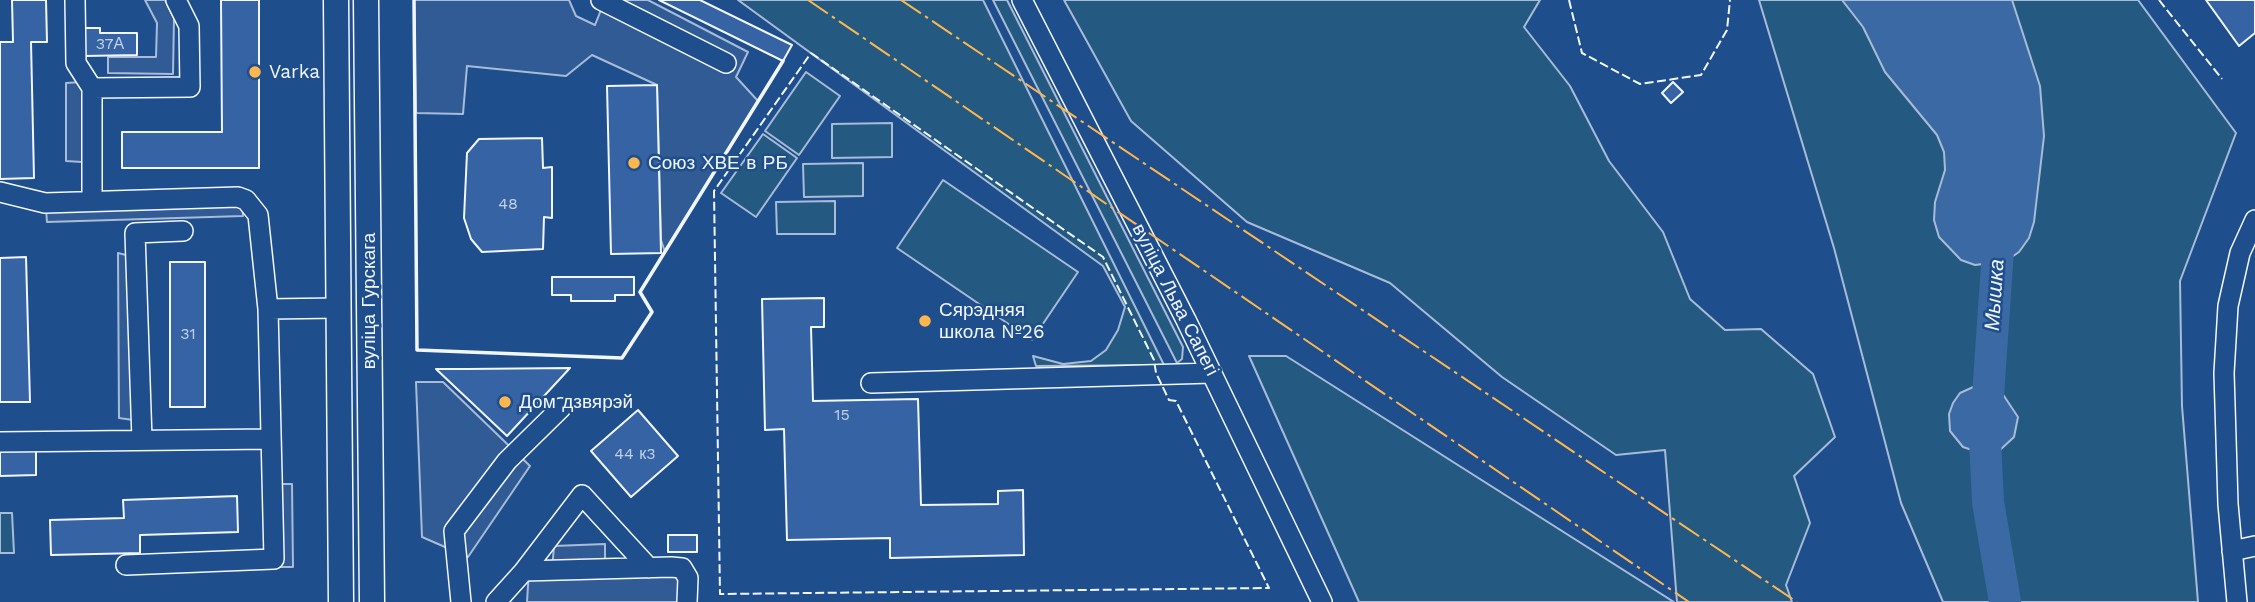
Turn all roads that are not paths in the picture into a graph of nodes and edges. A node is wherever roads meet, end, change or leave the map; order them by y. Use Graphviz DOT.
graph roads {
  1 [pos="75,0"];
  2 [pos="176,0"];
  3 [pos="336,0"];
  4 [pos="366,0"];
  5 [pos="601,0"];
  6 [pos="1022,0"];
  7 [pos="726,63"];
  8 [pos="92,88"];
  9 [pos="0,192"];
  10 [pos="92,201"];
  11 [pos="2255,220"];
  12 [pos="183,231"];
  13 [pos="338,308"];
  14 [pos="268,309"];
  15 [pos="369,333"];
  16 [pos="1212,373"];
  17 [pos="871,383"];
  18 [pos="561,408"];
  19 [pos="270,439"];
  20 [pos="142,440"];
  21 [pos="0,442"];
  22 [pos="2255,546"];
  23 [pos="2232,551"];
  24 [pos="126,565"];
  25 [pos="649,568"];
  26 [pos="524,571"];
  27 [pos="341,602"];
  28 [pos="372,602"];
  29 [pos="461,602"];
  30 [pos="496,602"];
  31 [pos="687,602"];
  32 [pos="1322,602"];
  33 [pos="2237,602"];
  1 -- 8 [label="street"];
  2 -- 8 [label="street"];
  3 -- 13 [label="main road, вуліца Гурскага"];
  4 -- 15 [label="main road, вуліца Гурскага"];
  5 -- 7 [label="street"];
  6 -- 16 [label="street, вуліца Льва Сапегі"];
  8 -- 10 [label="street"];
  9 -- 10 [label="street"];
  10 -- 14 [label="street"];
  11 -- 23 [label="street"];
  12 -- 20 [label="street"];
  13 -- 14 [label="street"];
  13 -- 15 [label="main road"];
  13 -- 27 [label="main road, вуліца Гурскага"];
  14 -- 19 [label="street"];
  15 -- 28 [label="main road, вуліца Гурскага"];
  16 -- 17 [label="street"];
  16 -- 32 [label="street, вуліца Льва Сапегі"];
  18 -- 29 [label="street"];
  19 -- 20 [label="street"];
  19 -- 24 [label="street"];
  20 -- 21 [label="street"];
  22 -- 23 [label="street"];
  23 -- 33 [label="street"];
  25 -- 26 [label="street"];
  25 -- 26 [label="street"];
  25 -- 31 [label="street"];
  26 -- 30 [label="street"];
}
